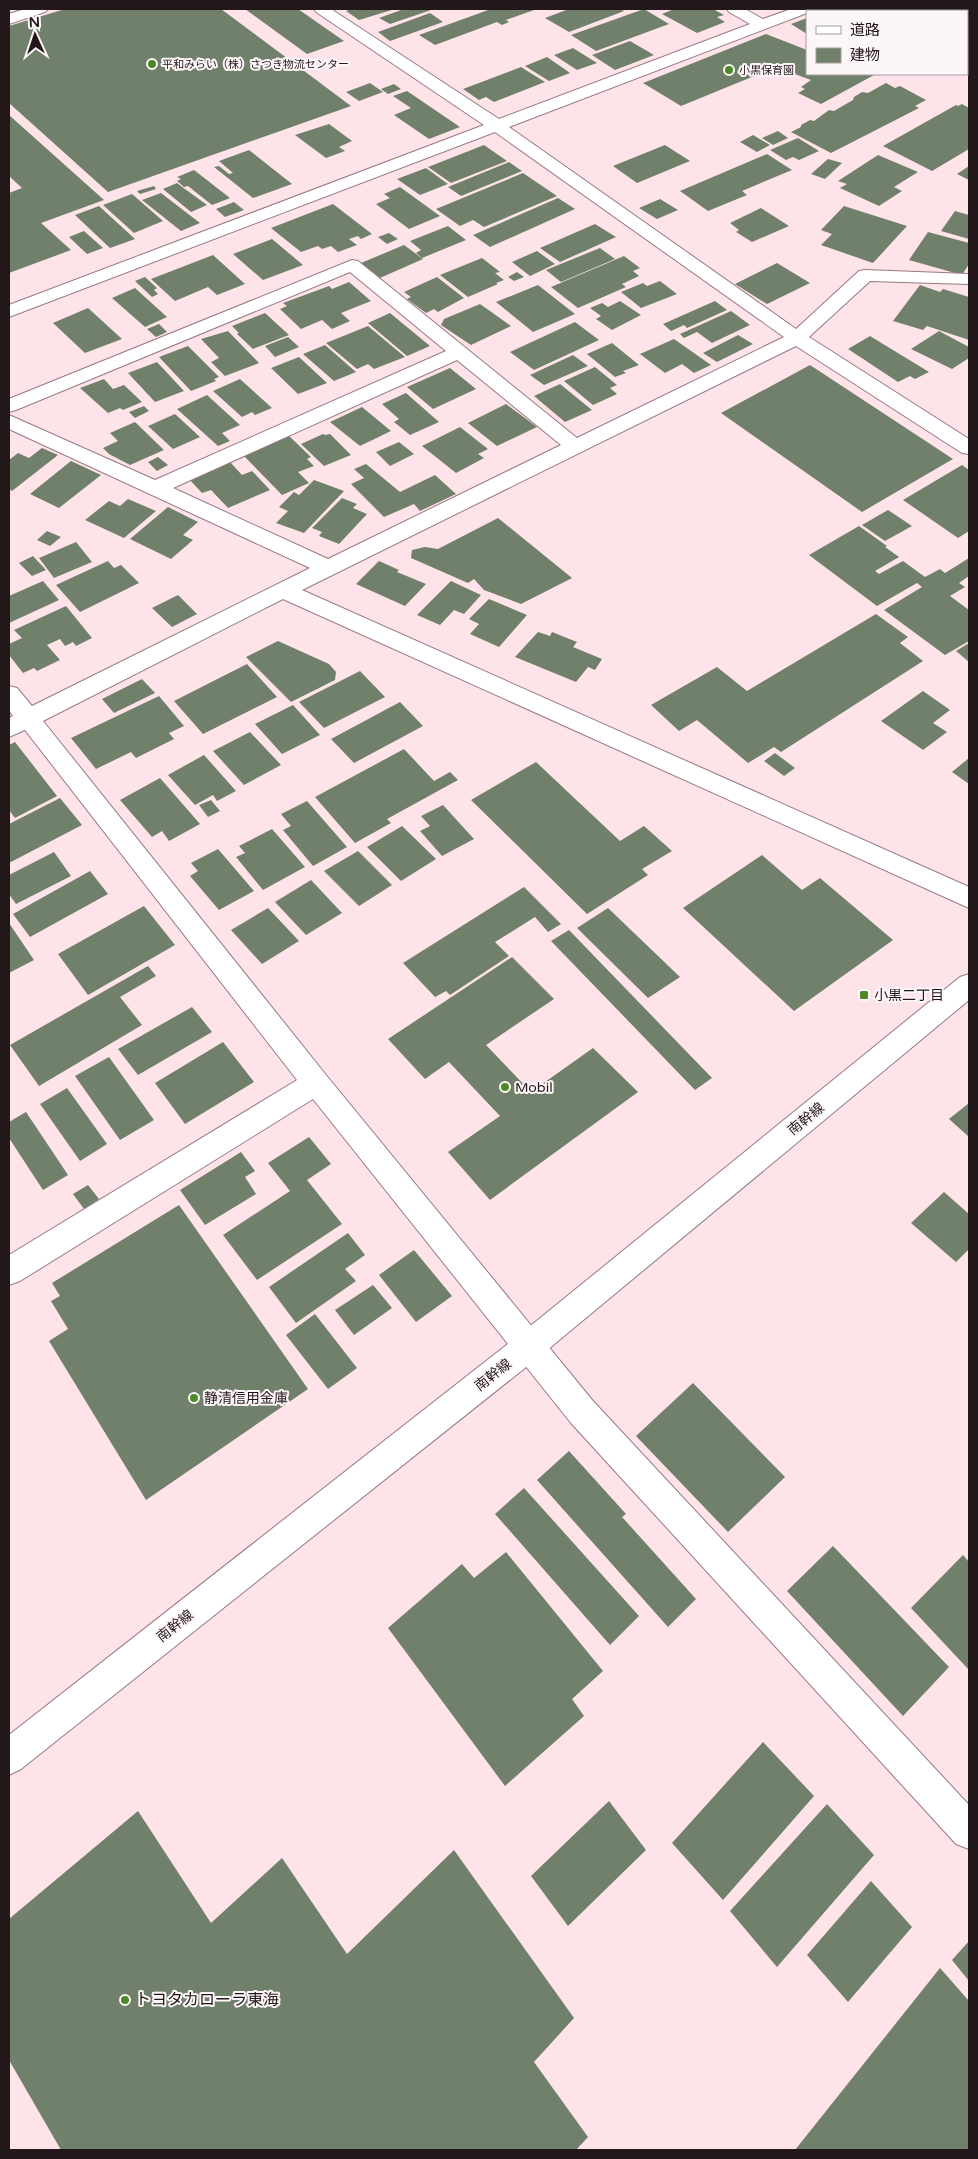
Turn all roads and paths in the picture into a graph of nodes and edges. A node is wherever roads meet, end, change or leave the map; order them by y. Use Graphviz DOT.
graph roads {
  1 [pos="40,9"];
  2 [pos="321,9"];
  3 [pos="734,9"];
  4 [pos="804,9"];
  5 [pos="9,19"];
  6 [pos="762,25"];
  7 [pos="496,125"];
  8 [pos="969,279"];
  9 [pos="9,311"];
  10 [pos="797,338"];
  11 [pos="459,352"];
  12 [pos="9,406"];
  13 [pos="9,421"];
  14 [pos="576,447"];
  15 [pos="969,448"];
  16 [pos="155,488"];
  17 [pos="329,568"];
  18 [pos="283,590"];
  19 [pos="9,694"];
  20 [pos="19,723"];
  21 [pos="969,898"];
  22 [pos="969,985"];
  23 [pos="316,1083"];
  24 [pos="9,1271"];
  25 [pos="529,1346"];
  26 [pos="9,1757"];
  27 [pos="969,1831"];
  1 -- 5 [label="street"];
  2 -- 7 [label="street"];
  3 -- 6 [label="street"];
  4 -- 6 [label="street"];
  6 -- 7 [label="street"];
  7 -- 9 [label="street"];
  7 -- 10 [label="street"];
  8 -- 10 [label="street"];
  10 -- 14 [label="street"];
  10 -- 15 [label="street"];
  11 -- 12 [label="street"];
  11 -- 14 [label="street"];
  11 -- 16 [label="street"];
  13 -- 16 [label="street"];
  14 -- 17 [label="street"];
  16 -- 17 [label="street"];
  17 -- 18 [label="street"];
  18 -- 20 [label="street"];
  18 -- 21 [label="street"];
  19 -- 20 [label="street"];
  20 -- 23 [label="street"];
  22 -- 25 [label="street, 南幹線"];
  23 -- 24 [label="street"];
  23 -- 25 [label="street"];
  25 -- 26 [label="street, 南幹線"];
  25 -- 27 [label="street"];
}
